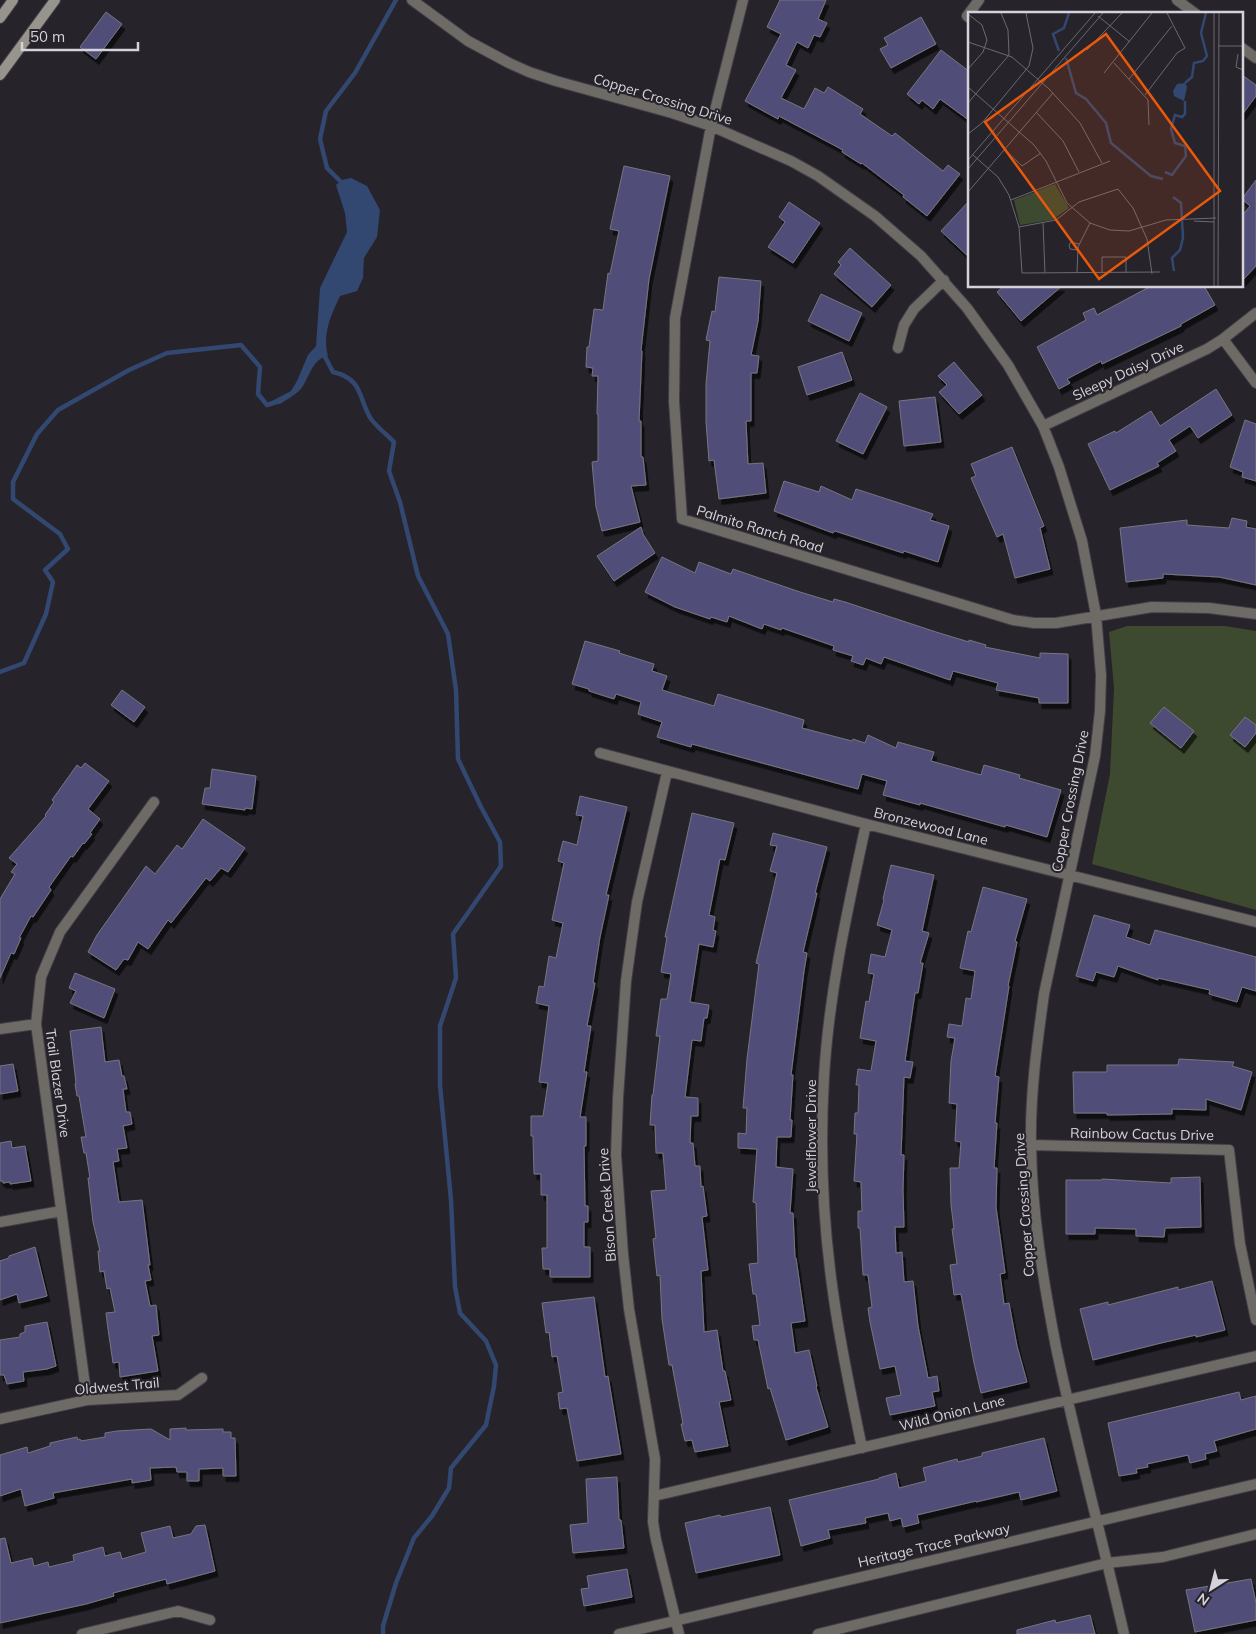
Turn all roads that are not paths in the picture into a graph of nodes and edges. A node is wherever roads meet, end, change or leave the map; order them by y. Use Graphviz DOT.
graph roads {
  1 [pos="13,0"];
  2 [pos="55,0"];
  3 [pos="412,0"];
  4 [pos="744,0"];
  5 [pos="979,0"];
  6 [pos="1177,0"];
  7 [pos="970,12"];
  8 [pos="1193,12"];
  9 [pos="0,18"];
  10 [pos="1244,49"];
  11 [pos="1256,58"];
  12 [pos="0,75"];
  13 [pos="711,126"];
  14 [pos="944,280"];
  15 [pos="1256,313"];
  16 [pos="1223,339"];
  17 [pos="898,348"];
  18 [pos="1256,383"];
  19 [pos="1043,426"];
  20 [pos="1256,614"];
  21 [pos="1096,615"];
  22 [pos="600,753"];
  23 [pos="667,772"];
  24 [pos="154,802"];
  25 [pos="866,824"];
  26 [pos="1070,875"];
  27 [pos="1256,922"];
  28 [pos="36,1024"];
  29 [pos="0,1029"];
  30 [pos="1031,1145"];
  31 [pos="61,1211"];
  32 [pos="0,1222"];
  33 [pos="1256,1320"];
  34 [pos="1256,1356"];
  35 [pos="202,1378"];
  36 [pos="1067,1399"];
  37 [pos="86,1400"];
  38 [pos="0,1419"];
  39 [pos="862,1448"];
  40 [pos="1256,1484"];
  41 [pos="654,1496"];
  42 [pos="1096,1522"];
  43 [pos="1256,1534"];
  44 [pos="1107,1563"];
  45 [pos="210,1620"];
  46 [pos="676,1620"];
  47 [pos="82,1634"];
  48 [pos="619,1634"];
  49 [pos="679,1634"];
  50 [pos="818,1634"];
  51 [pos="1124,1634"];
  1 -- 9 [label="main road"];
  2 -- 12 [label="main road"];
  3 -- 13 [label="street, Copper Crossing Drive"];
  4 -- 13 [label="street, Palmito Ranch Road"];
  5 -- 7 [label="street"];
  6 -- 8 [label="street"];
  10 -- 11 [label="street"];
  13 -- 14 [label="street, Copper Crossing Drive"];
  13 -- 21 [label="street, Palmito Ranch Road"];
  14 -- 17 [label="street"];
  14 -- 19 [label="street, Copper Crossing Drive"];
  15 -- 16 [label="street, Sleepy Daisy Drive"];
  16 -- 18 [label="street"];
  16 -- 19 [label="street, Sleepy Daisy Drive"];
  19 -- 21 [label="street, Copper Crossing Drive"];
  20 -- 21 [label="street, Palmito Ranch Road"];
  21 -- 26 [label="street, Copper Crossing Drive"];
  22 -- 23 [label="street, Bronzewood Lane"];
  23 -- 25 [label="street, Bronzewood Lane"];
  23 -- 41 [label="street, Bison Creek Drive"];
  24 -- 28 [label="street, Trail Blazer Drive"];
  25 -- 26 [label="street, Bronzewood Lane"];
  25 -- 39 [label="street, Jewelflower Drive"];
  26 -- 27 [label="street, Bronzewood Lane"];
  26 -- 30 [label="street, Copper Crossing Drive"];
  28 -- 29 [label="street"];
  28 -- 31 [label="street, Trail Blazer Drive"];
  30 -- 33 [label="street, Rainbow Cactus Drive"];
  30 -- 36 [label="street, Copper Crossing Drive"];
  31 -- 32 [label="street"];
  31 -- 37 [label="street, Trail Blazer Drive"];
  34 -- 36 [label="street, Wild Onion Lane"];
  35 -- 37 [label="street, Oldwest Trail"];
  36 -- 39 [label="street, Wild Onion Lane"];
  36 -- 42 [label="street, Copper Crossing Drive"];
  37 -- 38 [label="street, Oldwest Trail"];
  39 -- 41 [label="street, Wild Onion Lane"];
  40 -- 42 [label="street, Heritage Trace Parkway"];
  41 -- 46 [label="street, Bison Creek Drive"];
  42 -- 44 [label="street, Copper Crossing Drive"];
  42 -- 46 [label="street, Heritage Trace Parkway"];
  43 -- 44 [label="street"];
  44 -- 50 [label="street"];
  44 -- 51 [label="street, Copper Crossing Drive"];
  45 -- 47 [label="street"];
  46 -- 48 [label="street, Heritage Trace Parkway"];
  46 -- 49 [label="street, Bison Creek Drive"];
}
